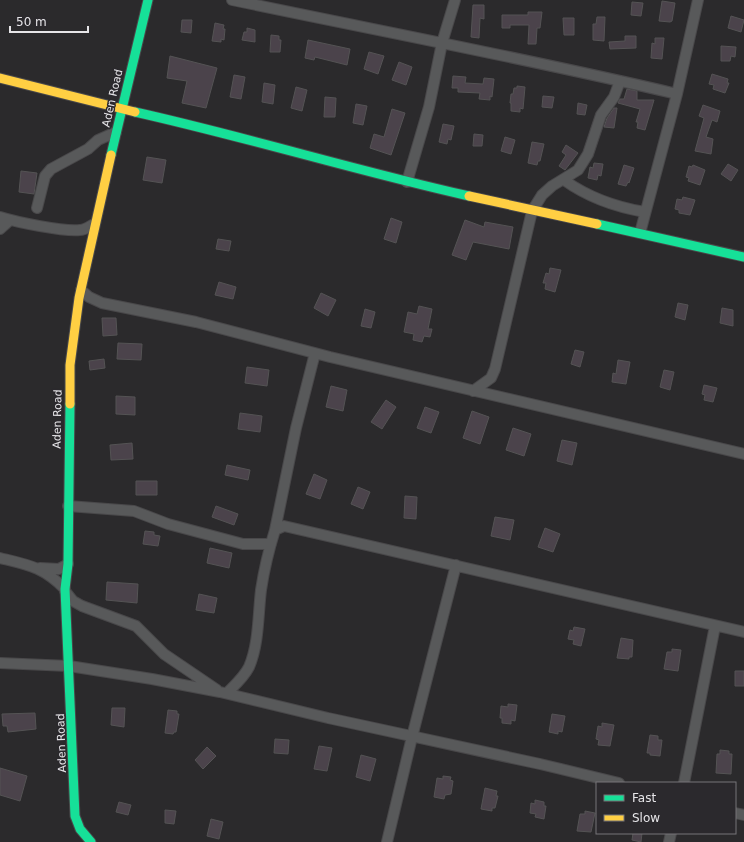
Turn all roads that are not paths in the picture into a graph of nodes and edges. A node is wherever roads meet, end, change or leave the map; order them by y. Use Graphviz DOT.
graph roads {
  1 [pos="232,0"];
  2 [pos="455,0"];
  3 [pos="698,0"];
  4 [pos="150,1"];
  5 [pos="442,43"];
  6 [pos="0,78"];
  7 [pos="620,81"];
  8 [pos="677,94"];
  9 [pos="121,109"];
  10 [pos="116,132"];
  11 [pos="564,180"];
  12 [pos="407,182"];
  13 [pos="37,208"];
  14 [pos="532,211"];
  15 [pos="645,212"];
  16 [pos="0,217"];
  17 [pos="10,220"];
  18 [pos="94,224"];
  19 [pos="0,228"];
  20 [pos="640,233"];
  21 [pos="744,257"];
  22 [pos="81,290"];
  23 [pos="315,353"];
  24 [pos="473,391"];
  25 [pos="744,454"];
  26 [pos="68,506"];
  27 [pos="275,530"];
  28 [pos="271,544"];
  29 [pos="0,558"];
  30 [pos="68,564"];
  31 [pos="456,565"];
  32 [pos="38,567"];
  33 [pos="65,590"];
  34 [pos="715,626"];
  35 [pos="744,632"];
  36 [pos="0,663"];
  37 [pos="69,666"];
  38 [pos="224,692"];
  39 [pos="412,737"];
  40 [pos="615,782"];
  41 [pos="684,782"];
  42 [pos="91,842"];
  43 [pos="387,842"];
  1 -- 5 [label="street"];
  2 -- 5 [label="street"];
  3 -- 8 [label="street"];
  4 -- 9 [label="street, Aden Road"];
  5 -- 7 [label="street"];
  5 -- 12 [label="street"];
  6 -- 9 [label="street"];
  7 -- 8 [label="street"];
  7 -- 11 [label="street"];
  8 -- 15 [label="street"];
  9 -- 10 [label="street, Aden Road"];
  9 -- 12 [label="street"];
  10 -- 13 [label="street"];
  10 -- 18 [label="street, Aden Road"];
  11 -- 14 [label="street"];
  11 -- 15 [label="street"];
  12 -- 14 [label="street"];
  14 -- 20 [label="street"];
  14 -- 24 [label="street"];
  15 -- 20 [label="street"];
  16 -- 17 [label="street"];
  17 -- 18 [label="street"];
  17 -- 19 [label="street"];
  18 -- 22 [label="street, Aden Road"];
  20 -- 21 [label="street"];
  22 -- 23 [label="street"];
  22 -- 26 [label="street, Aden Road"];
  23 -- 24 [label="street"];
  23 -- 27 [label="street"];
  24 -- 25 [label="street"];
  26 -- 28 [label="street"];
  26 -- 30 [label="street, Aden Road"];
  27 -- 28 [label="street"];
  27 -- 31 [label="street"];
  28 -- 38 [label="street"];
  29 -- 32 [label="street"];
  30 -- 32 [label="street"];
  30 -- 33 [label="street, Aden Road"];
  31 -- 34 [label="street"];
  31 -- 39 [label="street"];
  32 -- 33 [label="street"];
  33 -- 37 [label="street, Aden Road"];
  33 -- 38 [label="street"];
  34 -- 35 [label="street"];
  34 -- 41 [label="street"];
  36 -- 37 [label="street"];
  37 -- 38 [label="street"];
  37 -- 42 [label="street, Aden Road"];
  38 -- 39 [label="street"];
  39 -- 40 [label="street"];
  39 -- 43 [label="street"];
}
